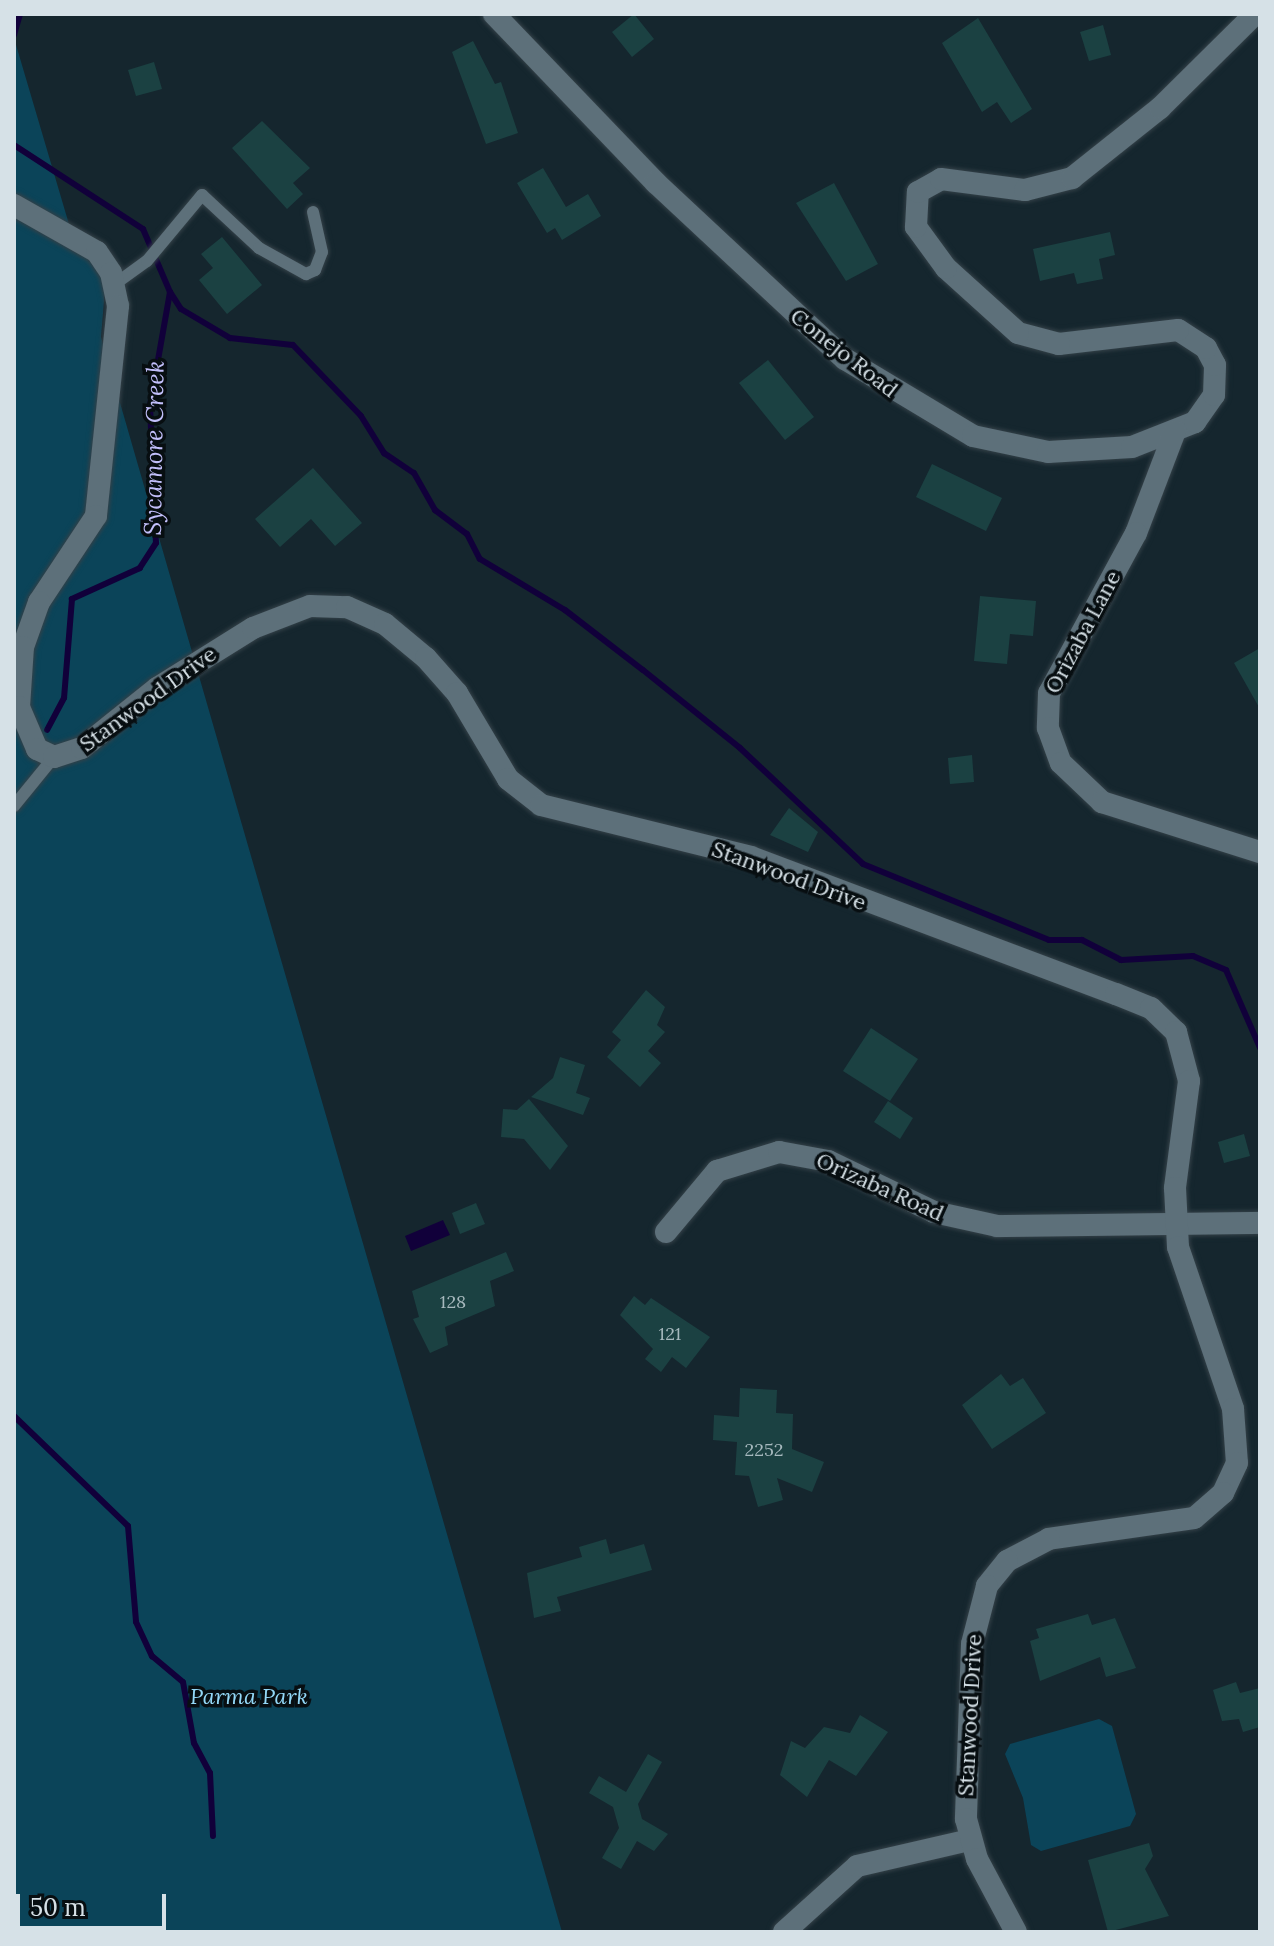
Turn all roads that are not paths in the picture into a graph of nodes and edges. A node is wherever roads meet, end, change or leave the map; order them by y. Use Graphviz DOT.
graph roads {
  1 [pos="494,14"];
  2 [pos="1258,15"];
  3 [pos="14,205"];
  4 [pos="313,212"];
  5 [pos="115,284"];
  6 [pos="1175,431"];
  7 [pos="54,757"];
  8 [pos="14,806"];
  9 [pos="1260,852"];
  10 [pos="1175,1221"];
  11 [pos="1260,1223"];
  12 [pos="666,1232"];
  13 [pos="970,1840"];
  14 [pos="784,1932"];
  15 [pos="1016,1932"];
  1 -- 6 [label="street, Conejo Road"];
  2 -- 6 [label="street, Conejo Road"];
  3 -- 5 [label="street"];
  4 -- 5 [label="lane"];
  5 -- 7 [label="street, Stanwood Drive"];
  6 -- 9 [label="street, Orizaba Lane"];
  7 -- 8 [label="lane"];
  7 -- 10 [label="street, Stanwood Drive"];
  10 -- 11 [label="street"];
  10 -- 12 [label="street, Orizaba Road"];
  10 -- 13 [label="street, Stanwood Drive"];
  13 -- 14 [label="street"];
  13 -- 15 [label="street, Stanwood Drive"];
}
